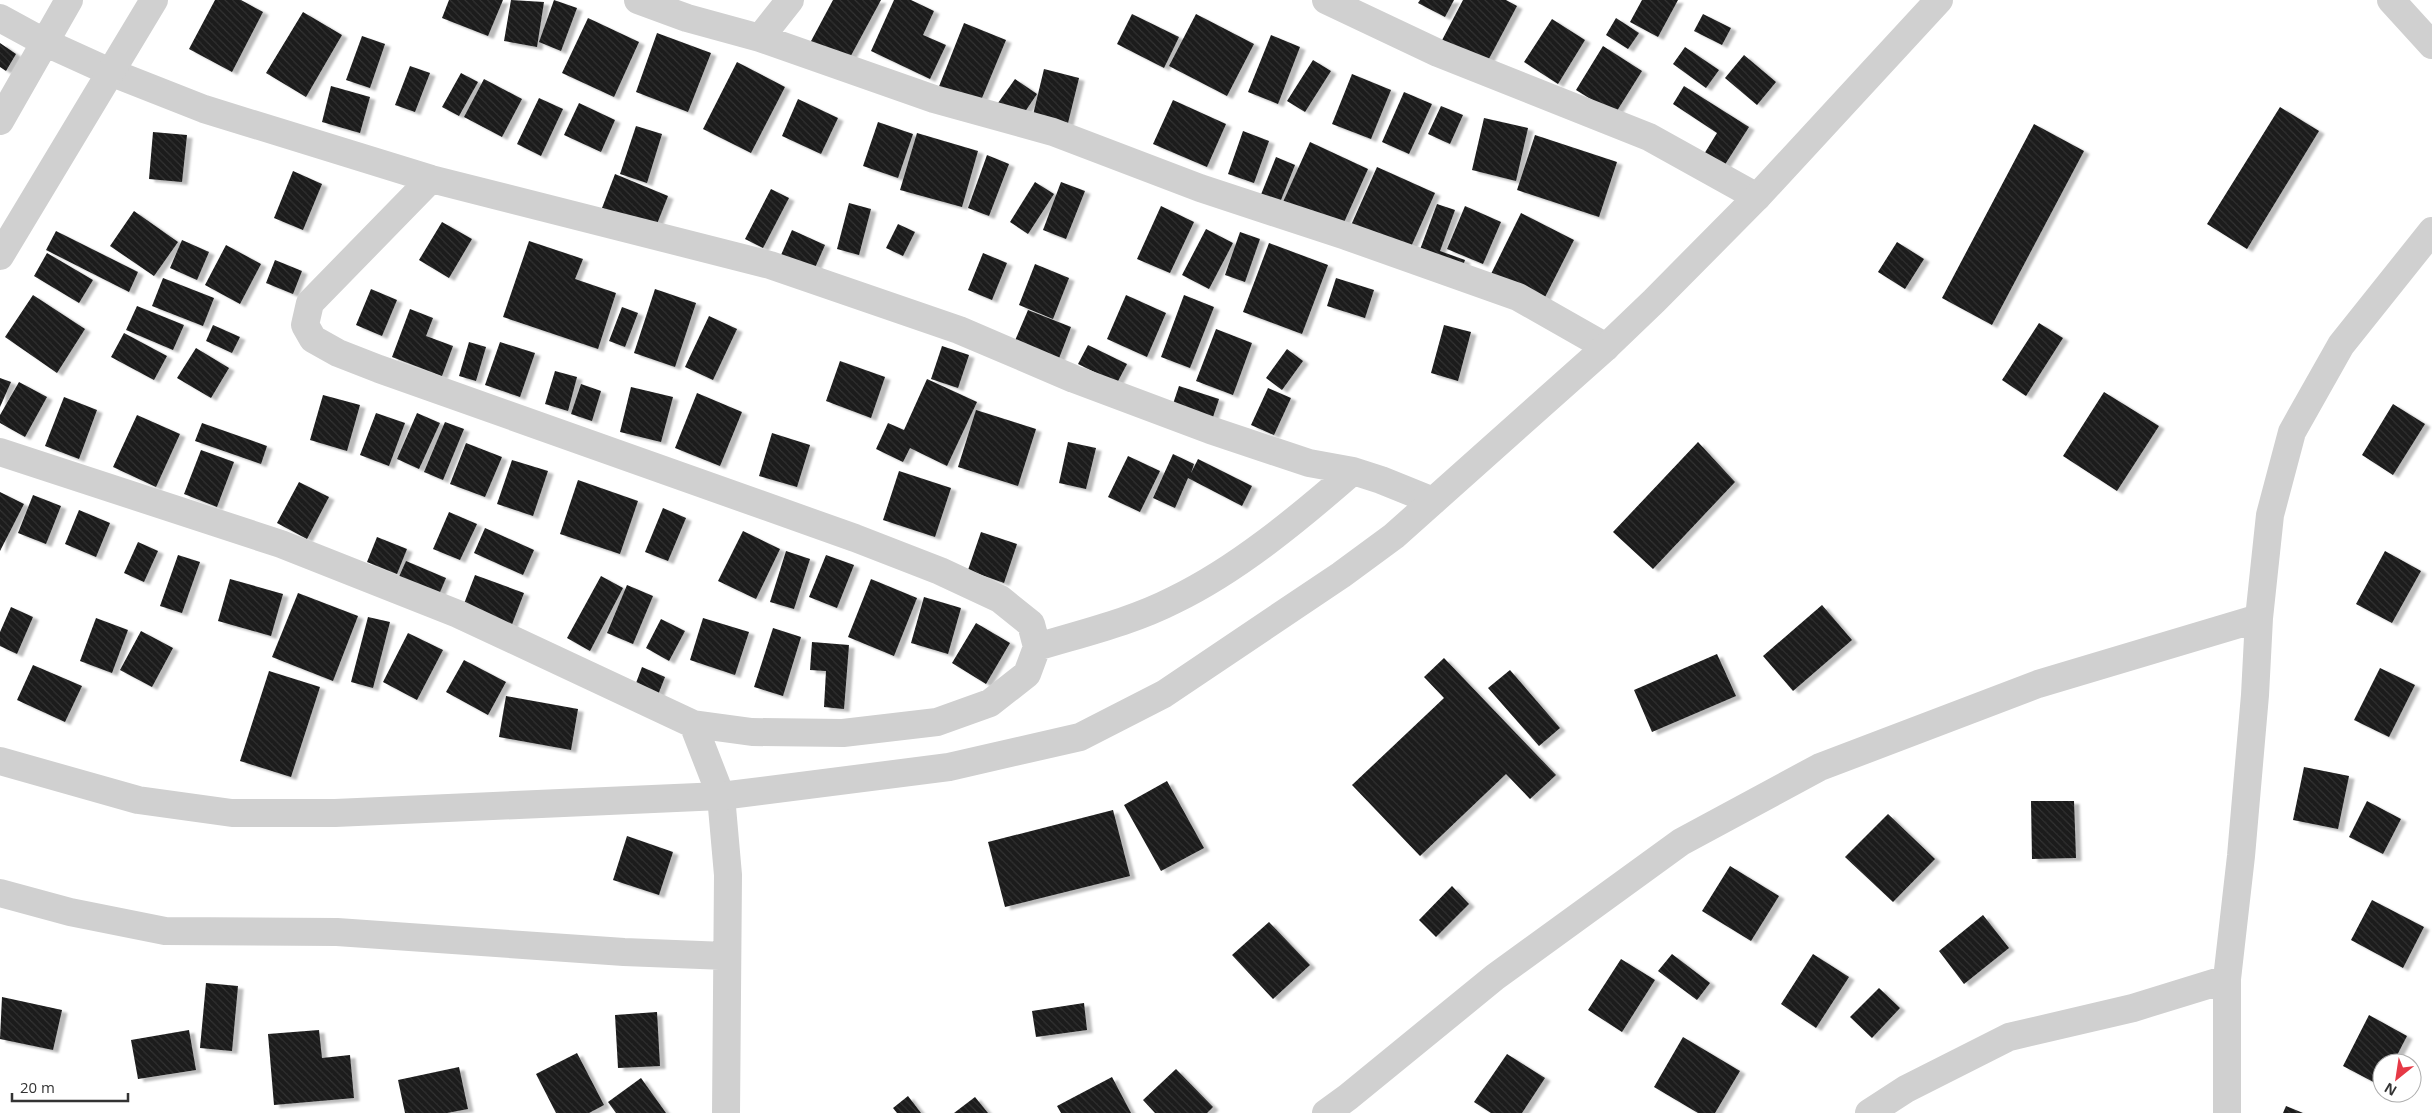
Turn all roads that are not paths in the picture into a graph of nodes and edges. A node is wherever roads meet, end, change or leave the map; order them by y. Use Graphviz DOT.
graph roads {
  1 [pos="69,0"];
  2 [pos="154,0"];
  3 [pos="638,0"];
  4 [pos="790,0"];
  5 [pos="1326,0"];
  6 [pos="1939,0"];
  7 [pos="2391,0"];
  8 [pos="0,18"];
  9 [pos="760,38"];
  10 [pos="44,42"];
  11 [pos="2432,45"];
  12 [pos="110,72"];
  13 [pos="0,120"];
  14 [pos="430,179"];
  15 [pos="1757,197"];
  16 [pos="2432,232"];
  17 [pos="0,256"];
  18 [pos="1606,347"];
  19 [pos="0,452"];
  20 [pos="1309,463"];
  21 [pos="1353,471"];
  22 [pos="1433,501"];
  23 [pos="1299,518"];
  24 [pos="2259,618"];
  25 [pos="1037,647"];
  26 [pos="693,724"];
  27 [pos="0,761"];
  28 [pos="721,796"];
  29 [pos="0,892"];
  30 [pos="726,956"];
  31 [pos="2227,979"];
  32 [pos="726,1113"];
  33 [pos="1326,1113"];
  34 [pos="1869,1113"];
  35 [pos="2227,1113"];
  1 -- 10 [label="street"];
  2 -- 12 [label="street"];
  3 -- 9 [label="street"];
  4 -- 9 [label="street"];
  5 -- 15 [label="street"];
  6 -- 15 [label="street"];
  7 -- 11 [label="street"];
  8 -- 10 [label="street"];
  9 -- 18 [label="street"];
  10 -- 12 [label="street"];
  10 -- 13 [label="street"];
  12 -- 14 [label="street"];
  12 -- 17 [label="street"];
  14 -- 20 [label="street"];
  14 -- 25 [label="street"];
  15 -- 18 [label="street"];
  16 -- 24 [label="street"];
  18 -- 22 [label="street"];
  19 -- 26 [label="street"];
  20 -- 21 [label="street"];
  20 -- 23 [label="street"];
  21 -- 22 [label="street"];
  21 -- 23 [label="street"];
  22 -- 28 [label="street"];
  23 -- 25 [label="street"];
  24 -- 31 [label="street"];
  24 -- 33 [label="street"];
  25 -- 26 [label="street"];
  26 -- 28 [label="street"];
  27 -- 28 [label="street"];
  28 -- 30 [label="street"];
  29 -- 30 [label="street"];
  30 -- 32 [label="street"];
  31 -- 34 [label="street"];
  31 -- 35 [label="street"];
}
